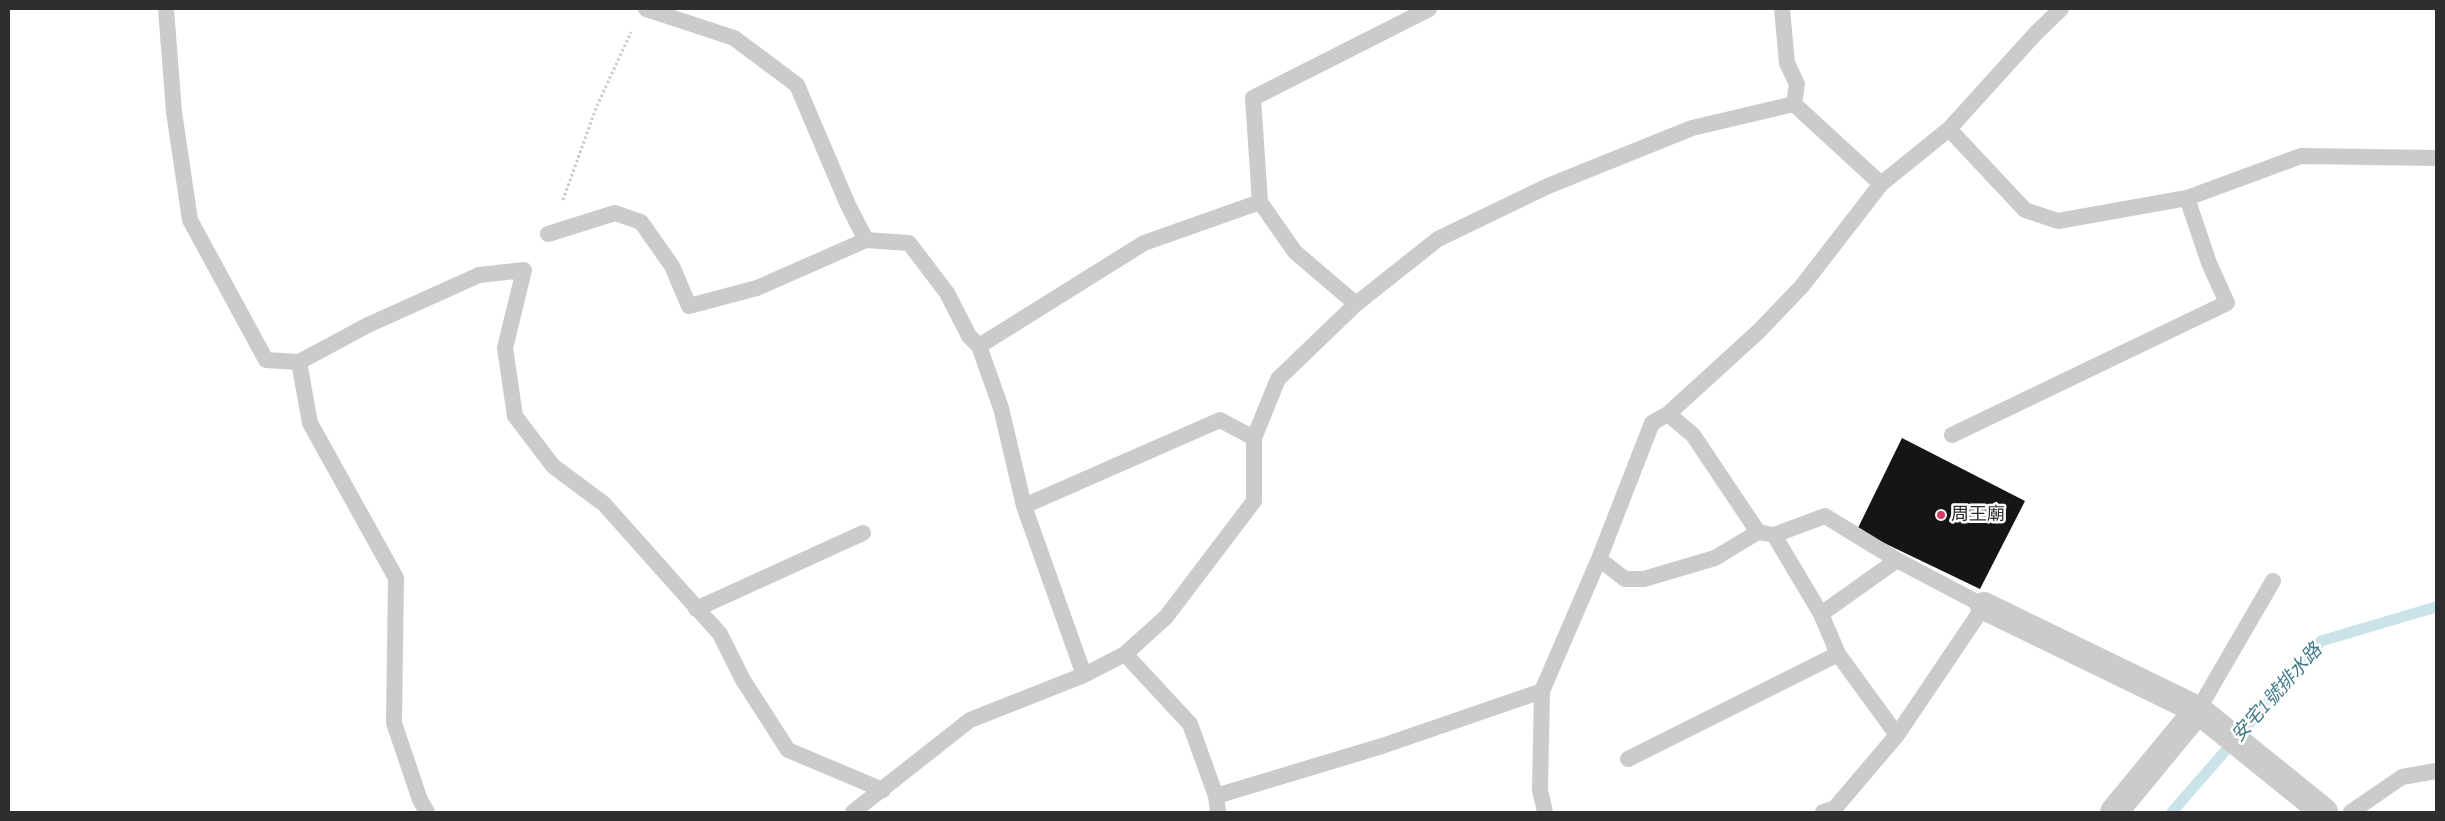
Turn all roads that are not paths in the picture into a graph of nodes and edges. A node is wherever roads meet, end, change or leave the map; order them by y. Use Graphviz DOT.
graph roads {
  1 [pos="166,9"];
  2 [pos="646,9"];
  3 [pos="1429,9"];
  4 [pos="1782,9"];
  5 [pos="2061,9"];
  6 [pos="1794,104"];
  7 [pos="1949,129"];
  8 [pos="2436,158"];
  9 [pos="1880,184"];
  10 [pos="2187,198"];
  11 [pos="1260,202"];
  12 [pos="548,234"];
  13 [pos="866,240"];
  14 [pos="1356,304"];
  15 [pos="979,346"];
  16 [pos="299,362"];
  17 [pos="1668,414"];
  18 [pos="1952,435"];
  19 [pos="1254,438"];
  20 [pos="1024,506"];
  21 [pos="1758,532"];
  22 [pos="863,534"];
  23 [pos="1774,535"];
  24 [pos="1599,559"];
  25 [pos="1897,560"];
  26 [pos="2273,581"];
  27 [pos="1984,606"];
  28 [pos="696,608"];
  29 [pos="1821,614"];
  30 [pos="1125,654"];
  31 [pos="1838,654"];
  32 [pos="1084,676"];
  33 [pos="1542,691"];
  34 [pos="2198,710"];
  35 [pos="1898,735"];
  36 [pos="1628,759"];
  37 [pos="2436,771"];
  38 [pos="883,790"];
  39 [pos="1217,804"];
  40 [pos="427,812"];
  41 [pos="853,812"];
  42 [pos="1545,812"];
  43 [pos="1823,812"];
  44 [pos="2114,812"];
  45 [pos="2324,812"];
  46 [pos="2351,812"];
  1 -- 16 [label="lane"];
  2 -- 13 [label="lane"];
  3 -- 11 [label="lane"];
  4 -- 6 [label="lane"];
  5 -- 7 [label="lane"];
  6 -- 9 [label="lane"];
  6 -- 14 [label="lane"];
  7 -- 9 [label="lane"];
  7 -- 10 [label="lane"];
  8 -- 10 [label="lane"];
  9 -- 17 [label="lane"];
  10 -- 18 [label="lane"];
  11 -- 14 [label="lane"];
  11 -- 15 [label="lane"];
  12 -- 13 [label="lane"];
  13 -- 15 [label="lane"];
  14 -- 19 [label="lane"];
  15 -- 20 [label="lane"];
  16 -- 28 [label="lane"];
  16 -- 40 [label="lane"];
  17 -- 21 [label="lane"];
  17 -- 24 [label="lane"];
  19 -- 20 [label="lane"];
  19 -- 30 [label="lane"];
  20 -- 32 [label="lane"];
  21 -- 23 [label="lane"];
  21 -- 24 [label="lane"];
  22 -- 28 [label="lane"];
  23 -- 25 [label="lane"];
  23 -- 29 [label="lane"];
  24 -- 33 [label="lane"];
  25 -- 27 [label="lane"];
  25 -- 29 [label="lane"];
  26 -- 34 [label="lane"];
  27 -- 34 [label="street"];
  27 -- 35 [label="lane"];
  28 -- 38 [label="lane"];
  29 -- 31 [label="lane"];
  30 -- 32 [label="lane"];
  30 -- 39 [label="lane"];
  31 -- 35 [label="lane"];
  31 -- 36 [label="lane"];
  32 -- 38 [label="lane"];
  33 -- 39 [label="lane"];
  33 -- 42 [label="lane"];
  34 -- 44 [label="street"];
  34 -- 45 [label="street"];
  35 -- 43 [label="lane"];
  37 -- 46 [label="lane"];
  38 -- 41 [label="lane"];
}
